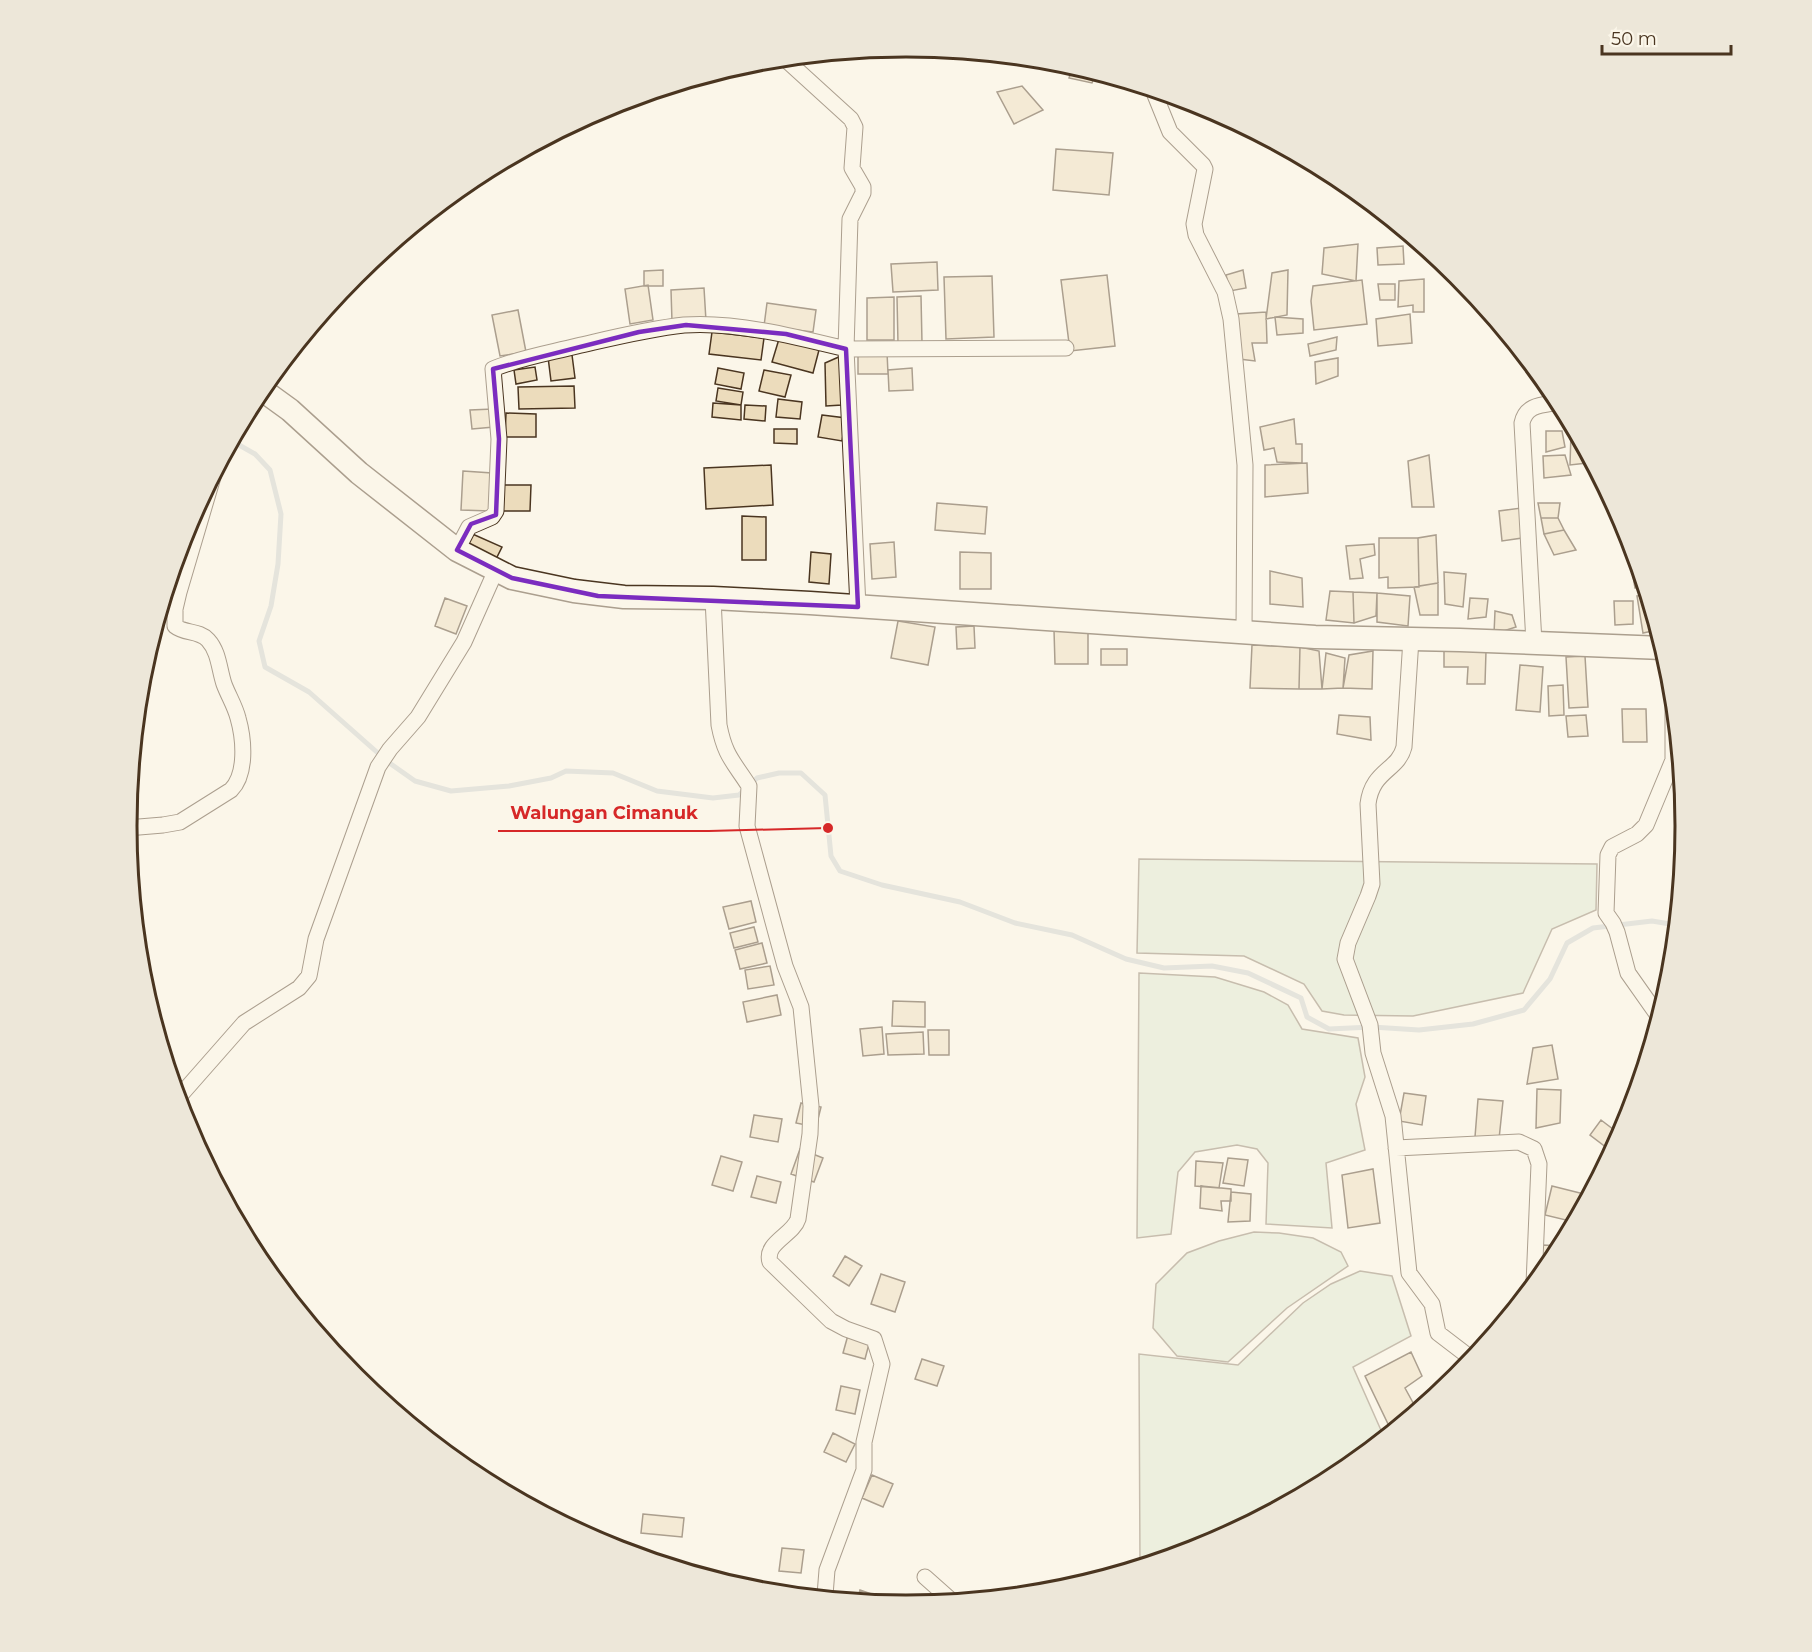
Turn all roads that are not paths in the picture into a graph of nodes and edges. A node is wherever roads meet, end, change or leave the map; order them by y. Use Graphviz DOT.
graph roads {
  1 [pos="793,66"];
  2 [pos="1157,99"];
  3 [pos="1066,348"];
  4 [pos="846,349"];
  5 [pos="270,395"];
  6 [pos="1548,404"];
  7 [pos="198,527"];
  8 [pos="457,550"];
  9 [pos="496,570"];
  10 [pos="713,598"];
  11 [pos="858,607"];
  12 [pos="1244,632"];
  13 [pos="1411,639"];
  14 [pos="1534,643"];
  15 [pos="1654,648"];
  16 [pos="1672,763"];
  17 [pos="137,827"];
  18 [pos="1653,1008"];
  19 [pos="185,1090"];
  20 [pos="1396,1148"];
  21 [pos="1535,1268"];
  22 [pos="1465,1354"];
  23 [pos="925,1577"];
  24 [pos="825,1590"];
  25 [pos="944,1593"];
  1 -- 4 [label="street"];
  2 -- 12 [label="street"];
  3 -- 4 [label="street"];
  4 -- 8 [label="street"];
  4 -- 11 [label="street"];
  5 -- 8 [label="street"];
  6 -- 14 [label="street"];
  7 -- 17 [label="street"];
  8 -- 9 [label="street"];
  9 -- 10 [label="street"];
  9 -- 19 [label="street"];
  10 -- 11 [label="street"];
  10 -- 24 [label="street"];
  11 -- 12 [label="street"];
  12 -- 13 [label="street"];
  13 -- 14 [label="street"];
  13 -- 20 [label="street"];
  14 -- 15 [label="street"];
  16 -- 18 [label="street"];
  20 -- 21 [label="street"];
  20 -- 22 [label="street"];
  23 -- 25 [label="street"];
}
